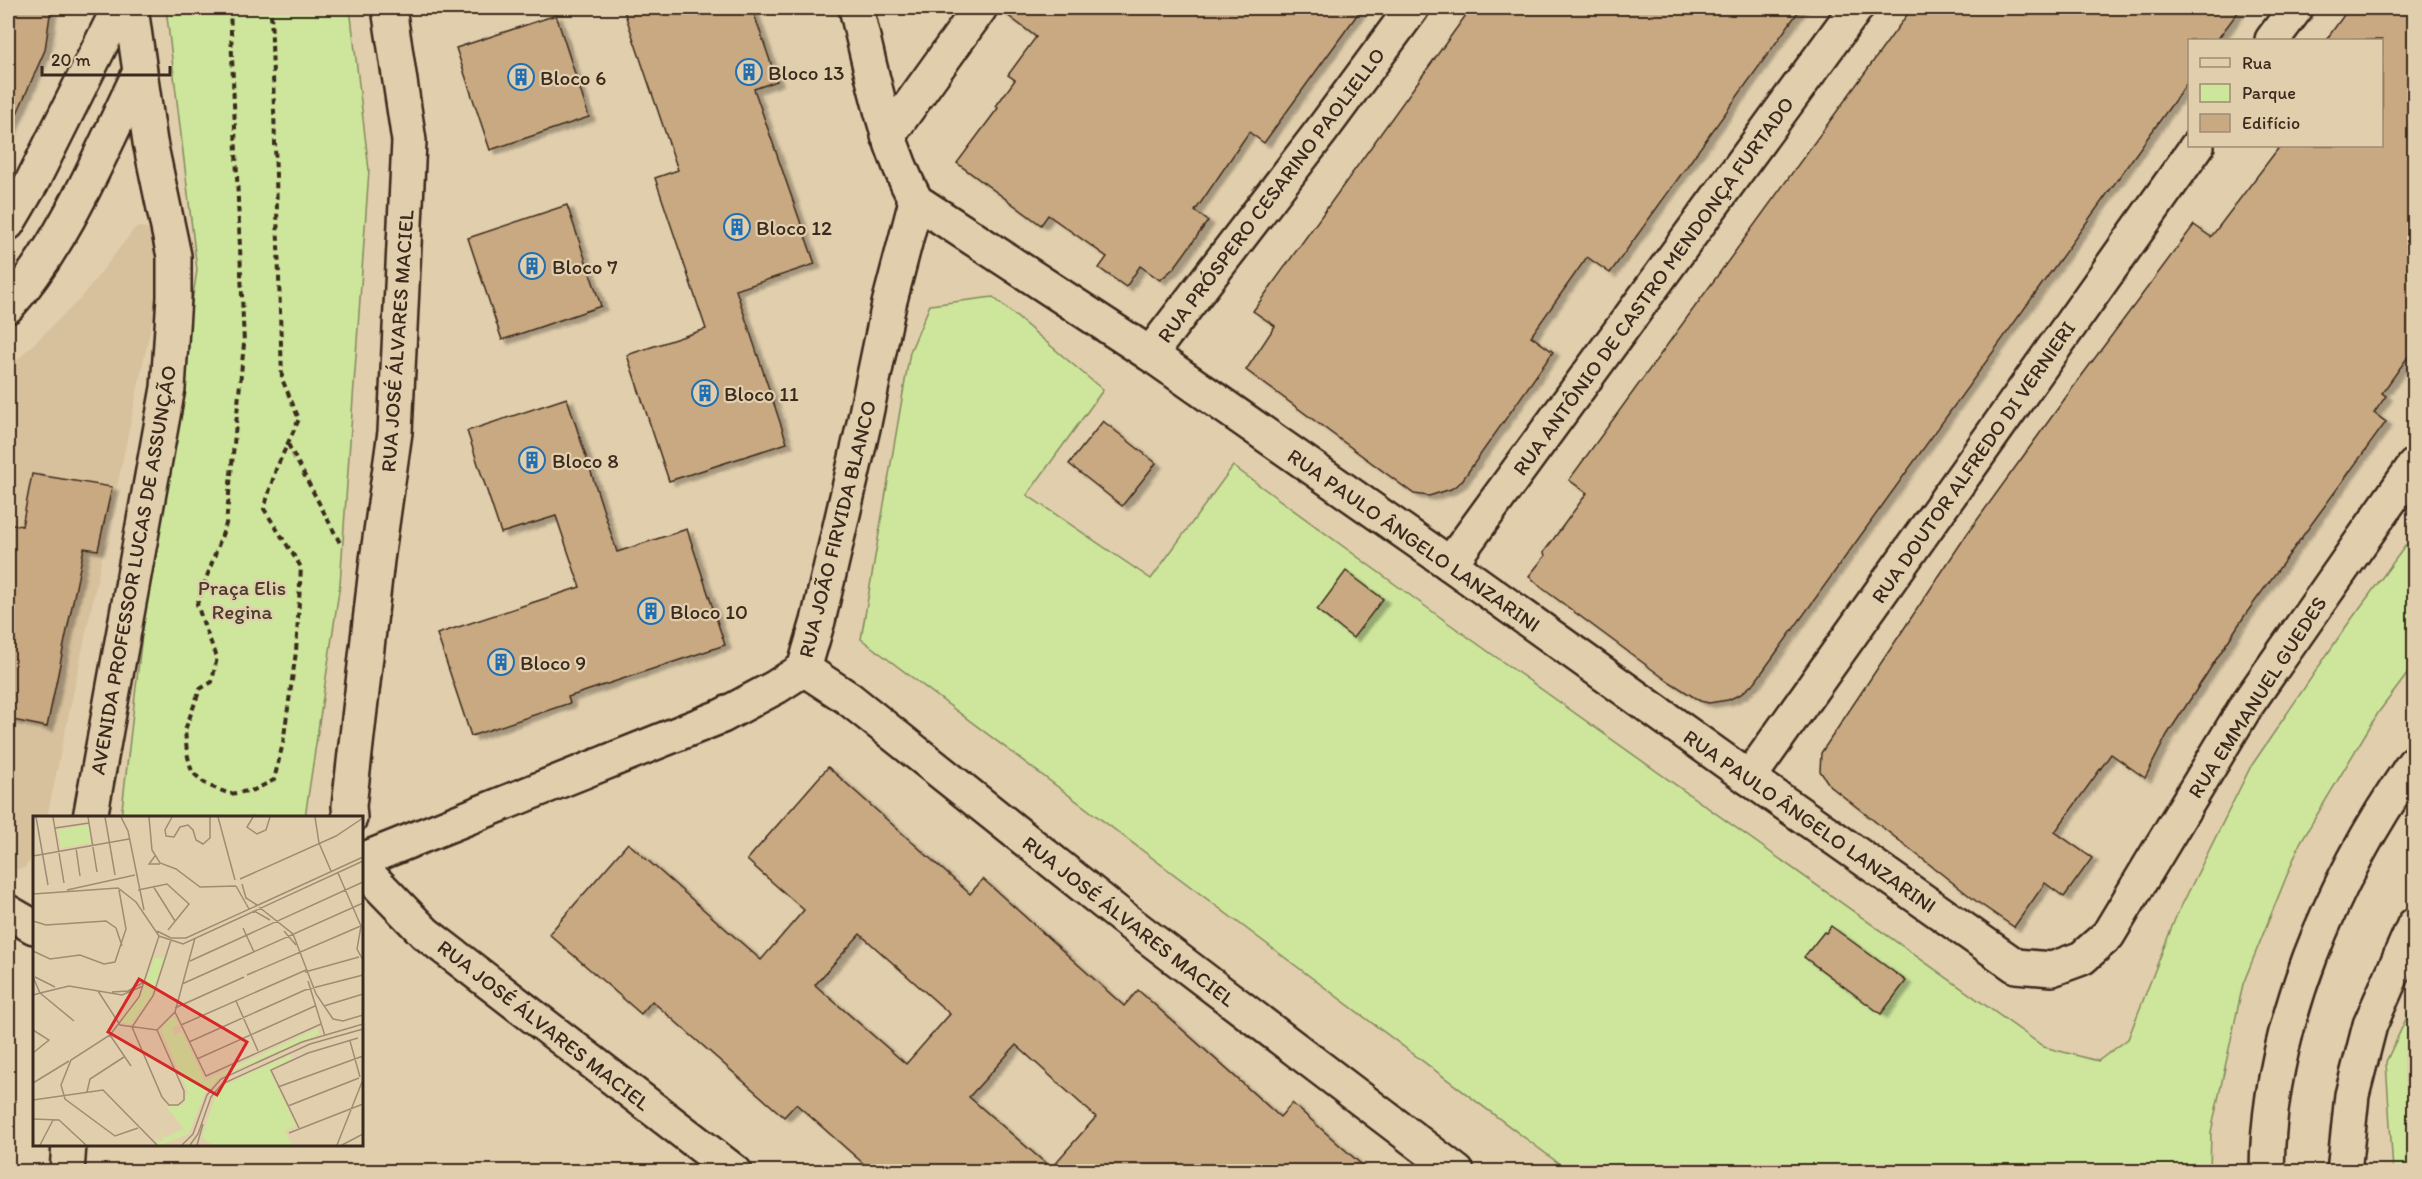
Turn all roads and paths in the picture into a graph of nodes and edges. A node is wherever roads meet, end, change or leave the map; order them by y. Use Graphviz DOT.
graph roads {
  1 [pos="119,8"];
  2 [pos="131,8"];
  3 [pos="230,8"];
  4 [pos="271,8"];
  5 [pos="389,8"];
  6 [pos="856,8"];
  7 [pos="980,8"];
  8 [pos="1412,8"];
  9 [pos="1856,8"];
  10 [pos="2296,8"];
  11 [pos="2273,39"];
  12 [pos="139,74"];
  13 [pos="888,136"];
  14 [pos="2196,147"];
  15 [pos="916,201"];
  16 [pos="8,224"];
  17 [pos="8,306"];
  18 [pos="1150,354"];
  19 [pos="287,443"];
  20 [pos="2415,466"];
  21 [pos="377,560"];
  22 [pos="1450,564"];
  23 [pos="804,669"];
  24 [pos="2415,764"];
  25 [pos="1749,778"];
  26 [pos="90,816"];
  27 [pos="350,816"];
  28 [pos="363,860"];
  29 [pos="363,869"];
  30 [pos="8,912"];
  31 [pos="2415,925"];
  32 [pos="33,926"];
  33 [pos="2082,958"];
  34 [pos="69,1146"];
  35 [pos="67,1172"];
  36 [pos="735,1172"];
  37 [pos="1457,1172"];
  38 [pos="2267,1172"];
  39 [pos="2344,1172"];
  1 -- 16 [label="main road"];
  2 -- 12 [label="main road, AVENIDA PROFESSOR LUCAS DE ASSUNÇÃO"];
  3 -- 19 [label="path"];
  4 -- 19 [label="path"];
  5 -- 21 [label="main road, RUA JOSÉ ÁLVARES MACIEL"];
  6 -- 13 [label="main road"];
  7 -- 13 [label="main road"];
  8 -- 18 [label="main road, RUA PRÓSPERO CESARINO PAOLIELLO"];
  9 -- 22 [label="main road, RUA ANTÔNIO DE CASTRO MENDONÇA FURTADO"];
  10 -- 11 [label="main road"];
  12 -- 17 [label="main road"];
  12 -- 26 [label="main road, AVENIDA PROFESSOR LUCAS DE ASSUNÇÃO"];
  13 -- 15 [label="main road"];
  14 -- 25 [label="main road, RUA DOUTOR ALFREDO DI VERNIERI"];
  15 -- 18 [label="main road, RUA PAULO ÂNGELO LANZARINI"];
  15 -- 23 [label="main road, RUA JOÃO FIRVIDA BLANCO"];
  18 -- 22 [label="main road, RUA PAULO ÂNGELO LANZARINI"];
  19 -- 21 [label="path"];
  20 -- 33 [label="main road, RUA EMMANUEL GUEDES"];
  21 -- 27 [label="main road, RUA JOSÉ ÁLVARES MACIEL"];
  22 -- 25 [label="main road, RUA PAULO ÂNGELO LANZARINI"];
  23 -- 28 [label="main road, RUA JOÃO FIRVIDA BLANCO"];
  23 -- 37 [label="main road, RUA JOSÉ ÁLVARES MACIEL"];
  24 -- 38 [label="main road"];
  25 -- 33 [label="main road, RUA PAULO ÂNGELO LANZARINI"];
  29 -- 36 [label="main road, RUA JOSÉ ÁLVARES MACIEL"];
  30 -- 32 [label="main road"];
  31 -- 39 [label="main road"];
  34 -- 35 [label="main road"];
}
